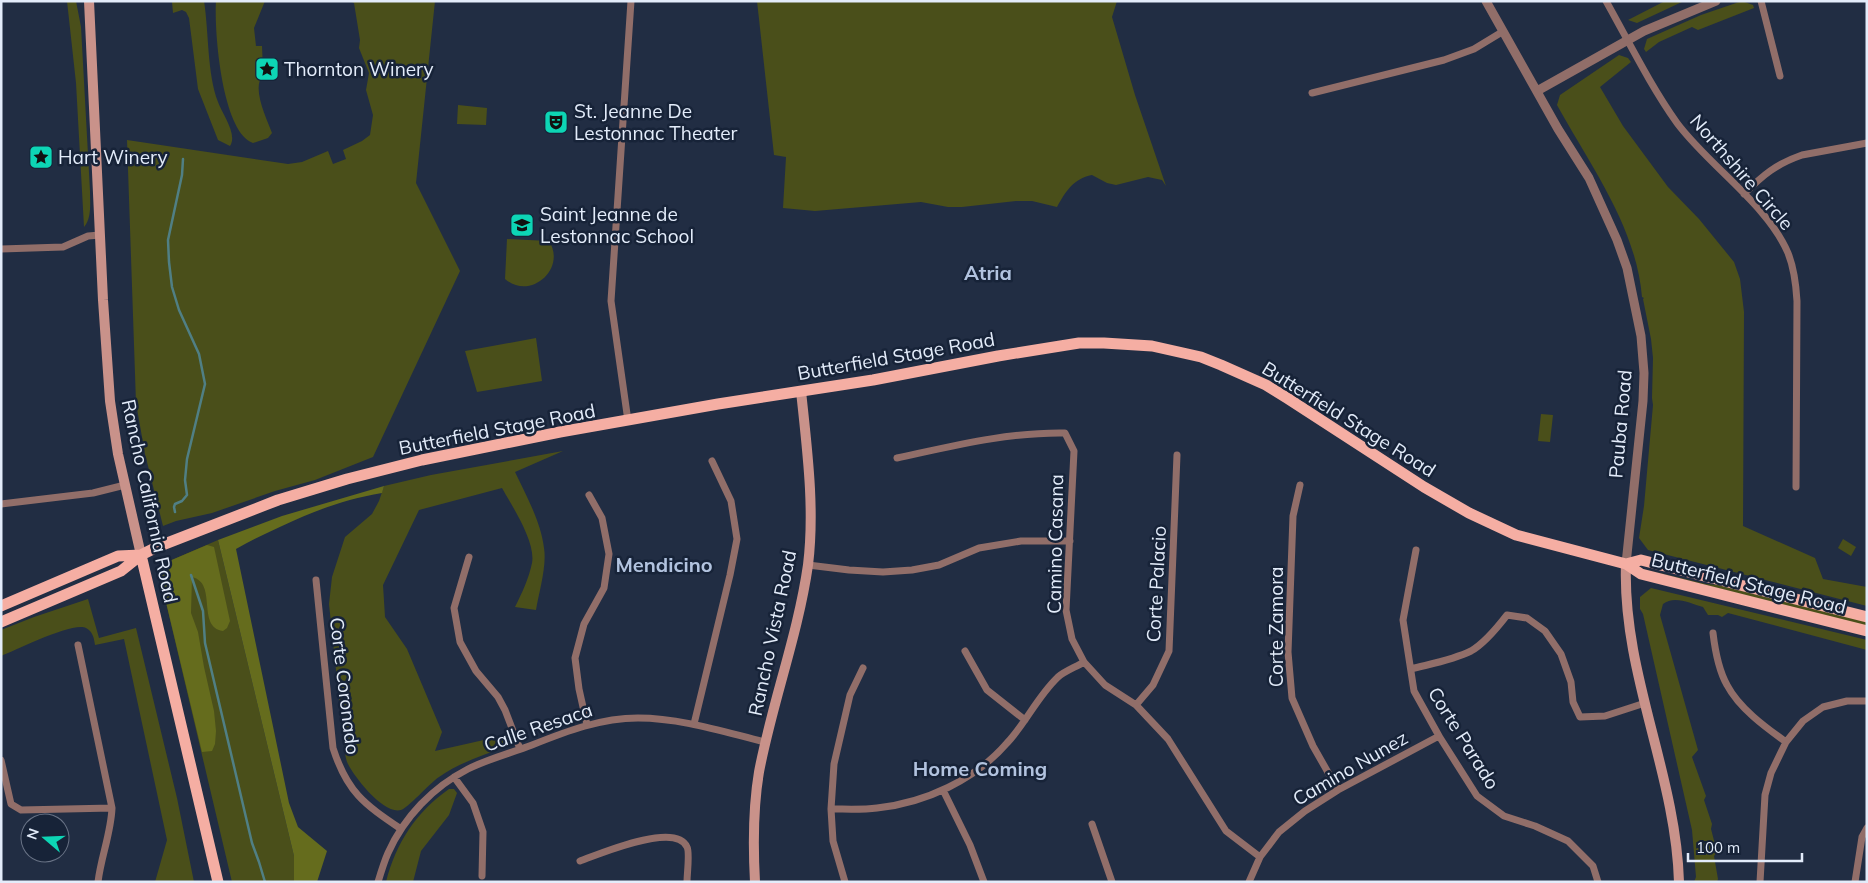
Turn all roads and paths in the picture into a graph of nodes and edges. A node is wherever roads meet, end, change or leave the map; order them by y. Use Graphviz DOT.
graph roads {
  1 [pos="89,1"];
  2 [pos="631,1"];
  3 [pos="1486,1"];
  4 [pos="1606,1"];
  5 [pos="1716,1"];
  6 [pos="1761,1"];
  7 [pos="1502,32"];
  8 [pos="1628,40"];
  9 [pos="1780,76"];
  10 [pos="1537,91"];
  11 [pos="1312,93"];
  12 [pos="1867,143"];
  13 [pos="1744,194"];
  14 [pos="100,235"];
  15 [pos="1,248"];
  16 [pos="801,392"];
  17 [pos="628,421"];
  18 [pos="1177,455"];
  19 [pos="898,458"];
  20 [pos="712,461"];
  21 [pos="125,485"];
  22 [pos="1300,485"];
  23 [pos="1796,487"];
  24 [pos="589,495"];
  25 [pos="1,504"];
  26 [pos="1070,540"];
  27 [pos="1416,550"];
  28 [pos="141,555"];
  29 [pos="469,557"];
  30 [pos="1626,564"];
  31 [pos="808,565"];
  32 [pos="316,580"];
  33 [pos="1,606"];
  34 [pos="1867,617"];
  35 [pos="1,622"];
  36 [pos="1867,631"];
  37 [pos="1713,632"];
  38 [pos="78,644"];
  39 [pos="965,651"];
  40 [pos="1084,662"];
  41 [pos="863,668"];
  42 [pos="1411,669"];
  43 [pos="1867,700"];
  44 [pos="1644,703"];
  45 [pos="1136,705"];
  46 [pos="1025,720"];
  47 [pos="694,724"];
  48 [pos="587,725"];
  49 [pos="1439,736"];
  50 [pos="765,742"];
  51 [pos="1786,742"];
  52 [pos="520,749"];
  53 [pos="1,760"];
  54 [pos="454,777"];
  55 [pos="943,790"];
  56 [pos="1338,790"];
  57 [pos="112,808"];
  58 [pos="831,809"];
  59 [pos="1092,824"];
  60 [pos="1867,828"];
  61 [pos="401,829"];
  62 [pos="1260,857"];
  63 [pos="580,861"];
  64 [pos="482,876"];
  65 [pos="98,882"];
  66 [pos="218,882"];
  67 [pos="378,882"];
  68 [pos="687,882"];
  69 [pos="755,882"];
  70 [pos="845,882"];
  71 [pos="984,882"];
  72 [pos="1112,882"];
  73 [pos="1249,882"];
  74 [pos="1598,882"];
  75 [pos="1679,882"];
  76 [pos="1760,882"];
  77 [pos="1855,882"];
  1 -- 14 [label="main road, Rancho California Road"];
  2 -- 17 [label="street"];
  3 -- 7 [label="street, Pauba Road"];
  4 -- 8 [label="street, Northshire Circle"];
  5 -- 8 [label="street"];
  6 -- 9 [label="street"];
  7 -- 10 [label="street, Pauba Road"];
  7 -- 11 [label="street"];
  8 -- 10 [label="street"];
  8 -- 13 [label="street, Northshire Circle"];
  10 -- 30 [label="street, Pauba Road"];
  12 -- 13 [label="street"];
  13 -- 23 [label="street, Northshire Circle"];
  14 -- 15 [label="street"];
  14 -- 21 [label="main road, Rancho California Road"];
  16 -- 17 [label="main road, Butterfield Stage Road"];
  16 -- 30 [label="main road, Butterfield Stage Road"];
  16 -- 31 [label="main road, Rancho Vista Road"];
  17 -- 28 [label="main road, Butterfield Stage Road"];
  18 -- 45 [label="street, Corte Palacio"];
  19 -- 26 [label="street, Camino Casana"];
  20 -- 47 [label="street"];
  21 -- 25 [label="street"];
  21 -- 28 [label="main road, Rancho California Road"];
  22 -- 56 [label="street, Corte Zamora"];
  24 -- 48 [label="street"];
  26 -- 31 [label="street"];
  26 -- 40 [label="street, Camino Casana"];
  27 -- 42 [label="street, Corte Parado"];
  28 -- 33 [label="main road, Butterfield Stage Road"];
  28 -- 35 [label="main road, Butterfield Stage Road"];
  28 -- 66 [label="main road, Rancho California Road"];
  29 -- 52 [label="street"];
  30 -- 34 [label="main road, Butterfield Stage Road"];
  30 -- 36 [label="main road, Butterfield Stage Road"];
  30 -- 44 [label="main road, Pauba Road"];
  31 -- 50 [label="main road, Rancho Vista Road"];
  32 -- 61 [label="street, Corte Coronado"];
  37 -- 51 [label="street"];
  38 -- 57 [label="street"];
  39 -- 46 [label="street"];
  40 -- 45 [label="street, Camino Casana"];
  40 -- 46 [label="street"];
  41 -- 58 [label="street"];
  42 -- 44 [label="street"];
  42 -- 49 [label="street, Corte Parado"];
  43 -- 51 [label="street"];
  44 -- 75 [label="main road, Pauba Road"];
  45 -- 62 [label="street, Camino Casana"];
  46 -- 55 [label="street"];
  47 -- 48 [label="street, Calle Resaca"];
  47 -- 50 [label="street, Calle Resaca"];
  48 -- 52 [label="street, Calle Resaca"];
  49 -- 56 [label="street, Camino Nunez"];
  49 -- 74 [label="street, Corte Parado"];
  50 -- 69 [label="main road, Rancho Vista Road"];
  51 -- 76 [label="street"];
  52 -- 54 [label="street, Calle Resaca"];
  53 -- 57 [label="street"];
  54 -- 61 [label="street, Calle Resaca"];
  54 -- 64 [label="street"];
  55 -- 58 [label="street"];
  55 -- 71 [label="street"];
  56 -- 62 [label="street, Camino Nunez"];
  57 -- 65 [label="street"];
  58 -- 70 [label="street"];
  59 -- 72 [label="street"];
  60 -- 77 [label="street"];
  61 -- 67 [label="street, Calle Resaca"];
  62 -- 73 [label="street, Camino Nunez"];
  63 -- 68 [label="street"];
}
